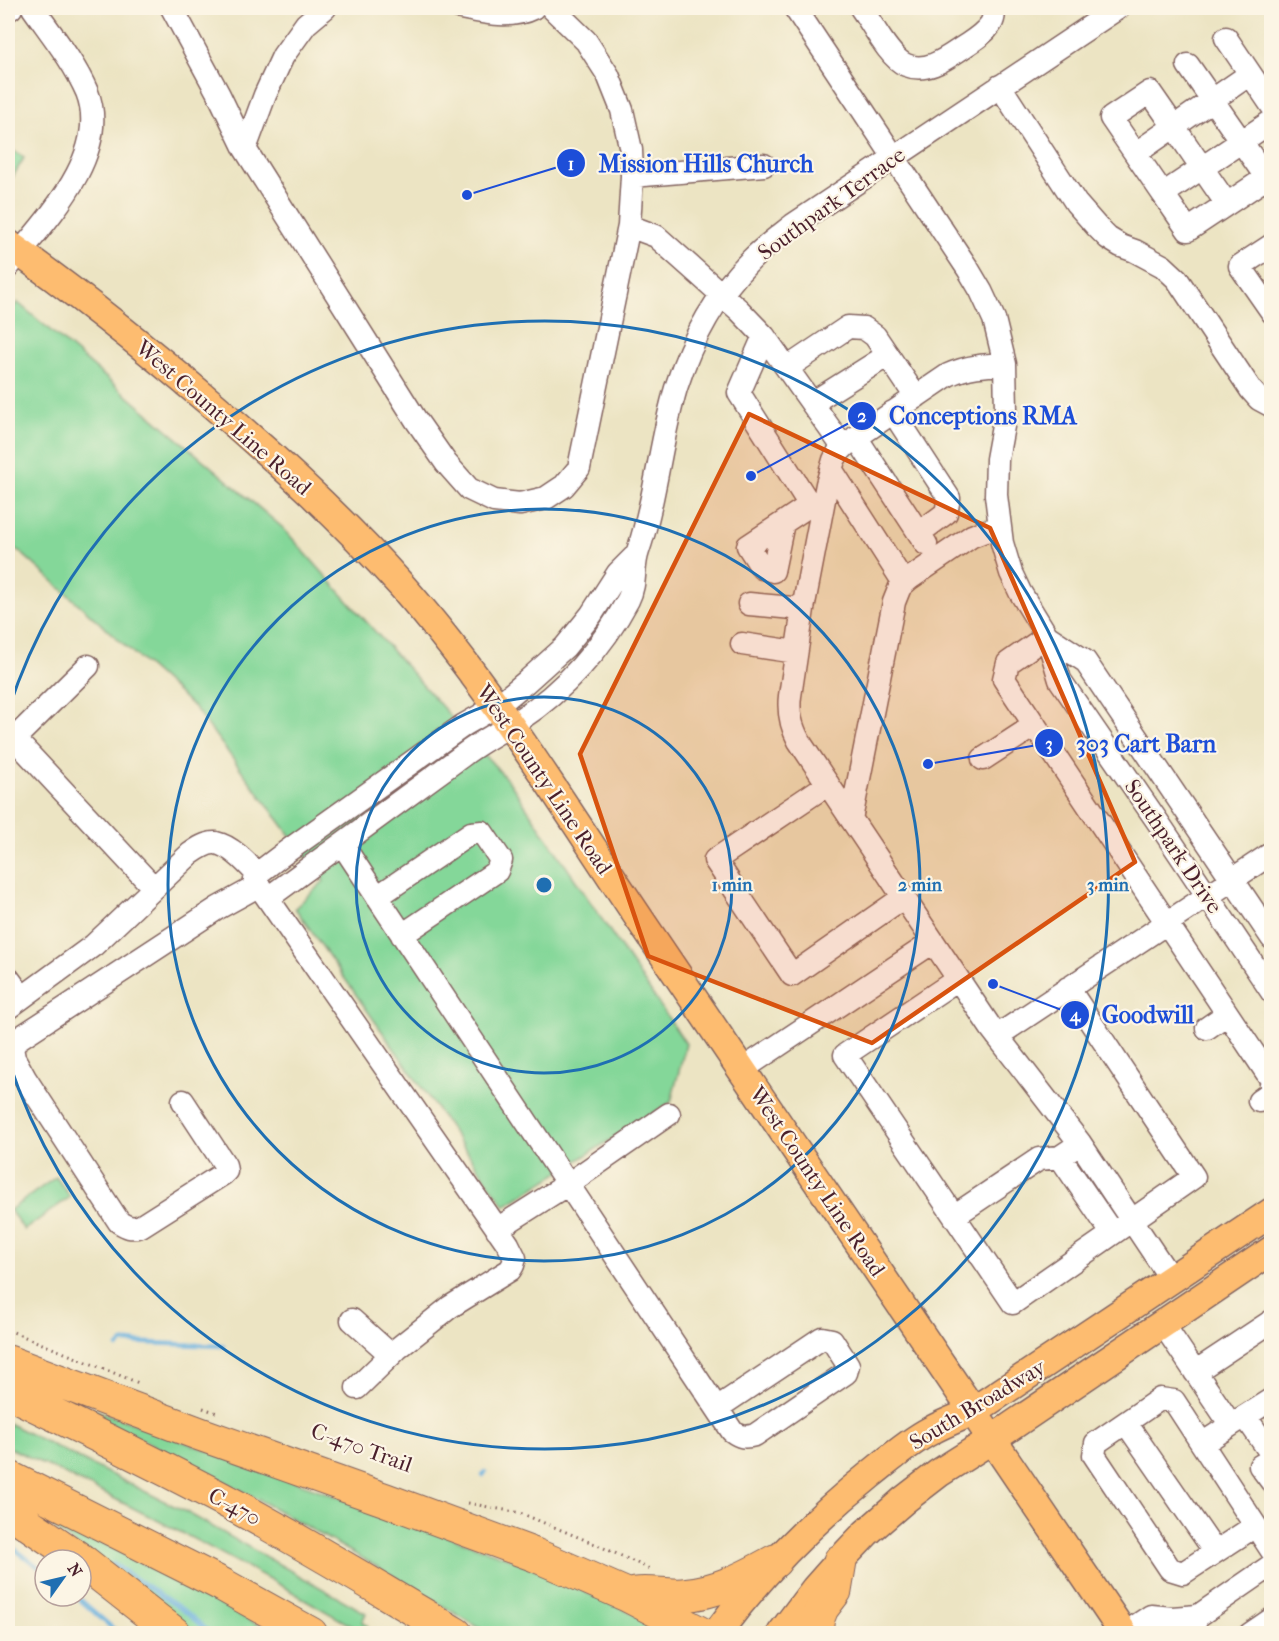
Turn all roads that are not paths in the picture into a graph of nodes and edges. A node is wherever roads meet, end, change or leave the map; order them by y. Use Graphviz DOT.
graph roads {
  1 [pos="33,8"];
  2 [pos="172,8"];
  3 [pos="325,8"];
  4 [pos="461,8"];
  5 [pos="533,8"];
  6 [pos="552,8"];
  7 [pos="795,8"];
  8 [pos="861,8"];
  9 [pos="994,8"];
  10 [pos="1118,8"];
  11 [pos="1226,38"];
  12 [pos="1188,65"];
  13 [pos="1250,74"];
  14 [pos="1000,86"];
  15 [pos="1212,100"];
  16 [pos="1272,106"];
  17 [pos="1272,121"];
  18 [pos="1174,126"];
  19 [pos="1241,141"];
  20 [pos="245,149"];
  21 [pos="1136,153"];
  22 [pos="894,158"];
  23 [pos="764,165"];
  24 [pos="1202,168"];
  25 [pos="632,176"];
  26 [pos="1269,176"];
  27 [pos="1163,194"];
  28 [pos="1227,204"];
  29 [pos="629,226"];
  30 [pos="1272,245"];
  31 [pos="11,255"];
  32 [pos="721,296"];
  33 [pos="1272,312"];
  34 [pos="764,336"];
  35 [pos="888,354"];
  36 [pos="1005,364"];
  37 [pos="787,368"];
  38 [pos="916,397"];
  39 [pos="812,403"];
  40 [pos="1272,406"];
  41 [pos="893,412"];
  42 [pos="850,442"];
  43 [pos="831,469"];
  44 [pos="816,507"];
  45 [pos="783,522"];
  46 [pos="999,529"];
  47 [pos="919,533"];
  48 [pos="937,560"];
  49 [pos="904,583"];
  50 [pos="749,604"];
  51 [pos="803,609"];
  52 [pos="1047,636"];
  53 [pos="742,644"];
  54 [pos="796,652"];
  55 [pos="88,666"];
  56 [pos="504,715"];
  57 [pos="1035,725"];
  58 [pos="11,736"];
  59 [pos="983,759"];
  60 [pos="828,784"];
  61 [pos="851,819"];
  62 [pos="342,844"];
  63 [pos="1272,853"];
  64 [pos="1232,879"];
  65 [pos="261,886"];
  66 [pos="154,888"];
  67 [pos="1208,896"];
  68 [pos="377,897"];
  69 [pos="904,897"];
  70 [pos="1166,923"];
  71 [pos="402,935"];
  72 [pos="1272,938"];
  73 [pos="933,942"];
  74 [pos="8,978"];
  75 [pos="958,979"];
  76 [pos="1068,988"];
  77 [pos="1272,992"];
  78 [pos="15,1003"];
  79 [pos="1227,1014"];
  80 [pos="1207,1028"];
  81 [pos="997,1036"];
  82 [pos="743,1069"];
  83 [pos="183,1101"];
  84 [pos="1259,1101"];
  85 [pos="669,1114"];
  86 [pos="1080,1143"];
  87 [pos="1060,1157"];
  88 [pos="568,1184"];
  89 [pos="1272,1212"];
  90 [pos="954,1216"];
  91 [pos="1132,1220"];
  92 [pos="497,1229"];
  93 [pos="1113,1233"];
  94 [pos="1272,1250"];
  95 [pos="1171,1279"];
  96 [pos="352,1320"];
  97 [pos="1272,1321"];
  98 [pos="1162,1324"];
  99 [pos="391,1355"];
  100 [pos="8,1362"];
  101 [pos="1195,1372"];
  102 [pos="357,1388"];
  103 [pos="8,1392"];
  104 [pos="1272,1399"];
  105 [pos="717,1408"];
  106 [pos="972,1412"];
  107 [pos="1238,1420"];
  108 [pos="1126,1422"];
  109 [pos="991,1440"];
  110 [pos="1202,1444"];
  111 [pos="1272,1457"];
  112 [pos="8,1477"];
  113 [pos="1272,1482"];
  114 [pos="8,1510"];
  115 [pos="1255,1526"];
  116 [pos="63,1548"];
  117 [pos="1272,1551"];
  118 [pos="1215,1552"];
  119 [pos="775,1561"];
  120 [pos="840,1561"];
  121 [pos="1272,1565"];
  122 [pos="93,1569"];
  123 [pos="627,1595"];
  124 [pos="1193,1625"];
  125 [pos="175,1634"];
  126 [pos="311,1634"];
  127 [pos="456,1634"];
  128 [pos="702,1634"];
  129 [pos="716,1634"];
  130 [pos="781,1634"];
  131 [pos="814,1634"];
  132 [pos="1124,1634"];
  1 -- 31 [label="street"];
  2 -- 20 [label="street"];
  3 -- 20 [label="street"];
  4 -- 5 [label="street"];
  6 -- 25 [label="street"];
  7 -- 22 [label="street, Southpark Drive"];
  8 -- 9 [label="street"];
  10 -- 14 [label="street, Southpark Terrace"];
  11 -- 13 [label="street"];
  12 -- 15 [label="street"];
  13 -- 15 [label="street"];
  13 -- 16 [label="street"];
  14 -- 22 [label="street, Southpark Terrace"];
  14 -- 40 [label="street"];
  15 -- 18 [label="street"];
  15 -- 19 [label="street"];
  17 -- 19 [label="street"];
  18 -- 21 [label="street"];
  18 -- 21 [label="street"];
  18 -- 24 [label="street"];
  19 -- 24 [label="street"];
  19 -- 26 [label="street"];
  20 -- 29 [label="street"];
  21 -- 27 [label="street"];
  22 -- 32 [label="street, Southpark Terrace"];
  22 -- 36 [label="street, Southpark Drive"];
  23 -- 25 [label="street"];
  24 -- 27 [label="street"];
  24 -- 28 [label="street"];
  25 -- 29 [label="street"];
  26 -- 28 [label="street"];
  27 -- 28 [label="street"];
  29 -- 32 [label="street"];
  30 -- 33 [label="street"];
  31 -- 56 [label="main road, West County Line Road"];
  32 -- 34 [label="street"];
  32 -- 56 [label="street, Southpark Terrace"];
  34 -- 37 [label="street"];
  34 -- 44 [label="street"];
  35 -- 37 [label="street"];
  35 -- 38 [label="street"];
  35 -- 39 [label="street"];
  36 -- 38 [label="street"];
  36 -- 46 [label="street, Southpark Drive"];
  37 -- 39 [label="street"];
  38 -- 41 [label="street"];
  39 -- 42 [label="street"];
  41 -- 42 [label="street"];
  41 -- 47 [label="street"];
  42 -- 43 [label="street"];
  42 -- 47 [label="street"];
  43 -- 44 [label="street"];
  43 -- 49 [label="street"];
  44 -- 45 [label="street"];
  44 -- 51 [label="street"];
  46 -- 48 [label="street"];
  46 -- 52 [label="street, Southpark Drive"];
  47 -- 48 [label="street"];
  48 -- 49 [label="street"];
  49 -- 61 [label="street"];
  50 -- 51 [label="street"];
  51 -- 54 [label="street"];
  52 -- 57 [label="street"];
  52 -- 64 [label="street, Southpark Drive"];
  52 -- 67 [label="street, Southpark Drive"];
  53 -- 54 [label="street"];
  54 -- 60 [label="street"];
  55 -- 58 [label="street"];
  56 -- 62 [label="street"];
  56 -- 65 [label="street"];
  56 -- 82 [label="main road, West County Line Road"];
  57 -- 59 [label="street"];
  57 -- 70 [label="street"];
  58 -- 66 [label="street"];
  60 -- 61 [label="street"];
  60 -- 69 [label="street"];
  61 -- 69 [label="street"];
  62 -- 65 [label="street"];
  62 -- 68 [label="street"];
  63 -- 64 [label="street"];
  64 -- 67 [label="street"];
  64 -- 72 [label="street, Southpark Drive"];
  65 -- 66 [label="street"];
  65 -- 83 [label="street"];
  65 -- 92 [label="street"];
  66 -- 78 [label="street"];
  67 -- 70 [label="street"];
  67 -- 77 [label="street, Southpark Drive"];
  68 -- 71 [label="street"];
  68 -- 71 [label="street"];
  69 -- 73 [label="street"];
  70 -- 76 [label="street"];
  70 -- 79 [label="street"];
  71 -- 88 [label="street"];
  73 -- 75 [label="street"];
  73 -- 82 [label="street"];
  74 -- 78 [label="street"];
  75 -- 81 [label="street"];
  75 -- 90 [label="street"];
  76 -- 81 [label="street"];
  76 -- 91 [label="street"];
  79 -- 80 [label="street"];
  79 -- 84 [label="street"];
  81 -- 86 [label="street"];
  82 -- 106 [label="main road, West County Line Road"];
  85 -- 88 [label="street"];
  86 -- 87 [label="street"];
  86 -- 91 [label="street"];
  87 -- 90 [label="street"];
  87 -- 93 [label="street"];
  88 -- 92 [label="street"];
  88 -- 105 [label="street"];
  89 -- 95 [label="main road, South Broadway"];
  90 -- 93 [label="street"];
  91 -- 93 [label="street"];
  91 -- 95 [label="street"];
  92 -- 99 [label="street"];
  94 -- 98 [label="main road, South Broadway"];
  95 -- 106 [label="main road, South Broadway"];
  96 -- 99 [label="street"];
  97 -- 101 [label="street"];
  98 -- 101 [label="street"];
  98 -- 109 [label="main road, South Broadway"];
  99 -- 102 [label="street"];
  100 -- 123 [label="highway"];
  101 -- 107 [label="street"];
  103 -- 127 [label="highway, C-470"];
  104 -- 107 [label="street"];
  105 -- 105 [label="street"];
  106 -- 109 [label="main road, West County Line Road"];
  106 -- 119 [label="main road, South Broadway"];
  107 -- 110 [label="street"];
  107 -- 111 [label="street"];
  108 -- 110 [label="street"];
  108 -- 118 [label="street"];
  108 -- 118 [label="street"];
  109 -- 120 [label="main road, South Broadway"];
  109 -- 132 [label="main road, West County Line Road"];
  110 -- 115 [label="street"];
  111 -- 113 [label="street"];
  112 -- 126 [label="highway"];
  114 -- 116 [label="highway"];
  115 -- 117 [label="street"];
  115 -- 118 [label="street"];
  119 -- 123 [label="highway"];
  119 -- 129 [label="main road, South Broadway"];
  120 -- 130 [label="main road, South Broadway"];
  120 -- 131 [label="highway"];
  121 -- 124 [label="street"];
  122 -- 125 [label="highway"];
  123 -- 128 [label="highway"];
  124 -- 132 [label="street"];
}
